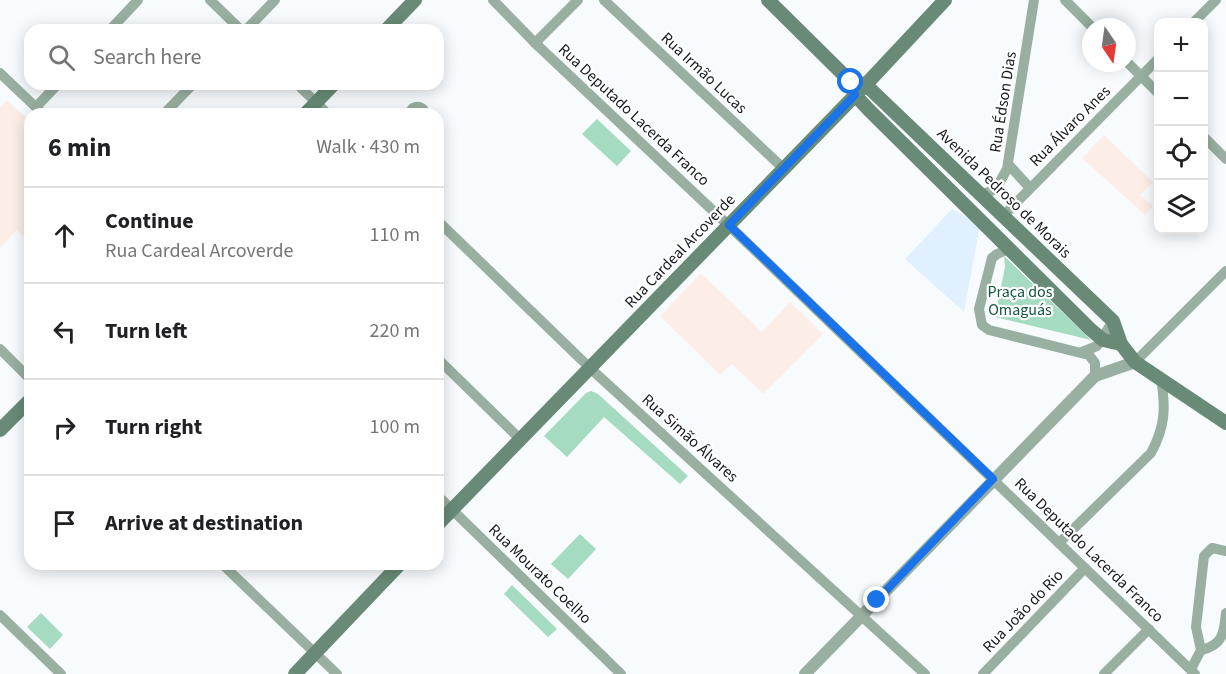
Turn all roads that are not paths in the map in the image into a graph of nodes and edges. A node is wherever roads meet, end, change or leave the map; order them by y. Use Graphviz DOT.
graph roads {
  1 [pos="138,0"];
  2 [pos="210,0"];
  3 [pos="275,0"];
  4 [pos="415,0"];
  5 [pos="493,0"];
  6 [pos="578,0"];
  7 [pos="604,0"];
  8 [pos="768,0"];
  9 [pos="945,0"];
  10 [pos="1034,0"];
  11 [pos="1065,0"];
  12 [pos="1216,0"];
  13 [pos="1083,18"];
  14 [pos="1198,18"];
  15 [pos="116,24"];
  16 [pos="236,24"];
  17 [pos="249,24"];
  18 [pos="392,24"];
  19 [pos="535,43"];
  20 [pos="1154,63"];
  21 [pos="1136,71"];
  22 [pos="0,73"];
  23 [pos="1141,76"];
  24 [pos="866,84"];
  25 [pos="853,88"];
  26 [pos="1154,89"];
  27 [pos="54,90"];
  28 [pos="187,90"];
  29 [pos="303,90"];
  30 [pos="328,90"];
  31 [pos="316,103"];
  32 [pos="37,108"];
  33 [pos="42,108"];
  34 [pos="170,108"];
  35 [pos="311,108"];
  36 [pos="321,108"];
  37 [pos="1208,142"];
  38 [pos="1226,159"];
  39 [pos="1008,164"];
  40 [pos="783,168"];
  41 [pos="1030,188"];
  42 [pos="981,195"];
  43 [pos="1004,215"];
  44 [pos="729,225"];
  45 [pos="444,227"];
  46 [pos="1009,249"];
  47 [pos="1226,271"];
  48 [pos="1113,321"];
  49 [pos="1102,340"];
  50 [pos="1120,344"];
  51 [pos="0,349"];
  52 [pos="1082,352"];
  53 [pos="1135,362"];
  54 [pos="444,365"];
  55 [pos="591,369"];
  56 [pos="24,373"];
  57 [pos="1095,376"];
  58 [pos="1161,379"];
  59 [pos="24,406"];
  60 [pos="1226,423"];
  61 [pos="0,430"];
  62 [pos="520,439"];
  63 [pos="993,479"];
  64 [pos="444,502"];
  65 [pos="452,510"];
  66 [pos="444,518"];
  67 [pos="1059,543"];
  68 [pos="1226,552"];
  69 [pos="1086,568"];
  70 [pos="228,570"];
  71 [pos="394,570"];
  72 [pos="1226,613"];
  73 [pos="862,615"];
  74 [pos="0,616"];
  75 [pos="1149,629"];
  76 [pos="1201,650"];
  77 [pos="315,653"];
  78 [pos="1193,672"];
  79 [pos="61,674"];
  80 [pos="295,674"];
  81 [pos="337,674"];
  82 [pos="621,674"];
  83 [pos="805,674"];
  84 [pos="925,674"];
  85 [pos="983,674"];
  86 [pos="1104,674"];
  1 -- 15 [label="street"];
  2 -- 16 [label="street"];
  3 -- 17 [label="street"];
  4 -- 18 [label="main road"];
  5 -- 19 [label="street, Rua Deputado Lacerda Franco"];
  6 -- 19 [label="street"];
  7 -- 40 [label="street, Rua Irmão Lucas"];
  8 -- 25 [label="main road"];
  9 -- 24 [label="main road, Rua Cardeal Arcoverde"];
  10 -- 39 [label="street, Rua Édson Dias"];
  11 -- 13 [label="street"];
  12 -- 14 [label="street"];
  19 -- 44 [label="street, Rua Deputado Lacerda Franco"];
  20 -- 23 [label="street, Rua Álvaro Anes"];
  21 -- 23 [label="street"];
  22 -- 32 [label="street"];
  23 -- 26 [label="street"];
  23 -- 41 [label="street, Rua Álvaro Anes"];
  24 -- 25 [label="main road, Rua Cardeal Arcoverde"];
  24 -- 42 [label="main road, Avenida Pedroso de Morais"];
  25 -- 40 [label="main road, Rua Cardeal Arcoverde"];
  25 -- 46 [label="main road"];
  27 -- 33 [label="street"];
  28 -- 34 [label="street"];
  29 -- 31 [label="street"];
  30 -- 31 [label="main road"];
  31 -- 35 [label="main road"];
  31 -- 36 [label="street"];
  37 -- 38 [label="street"];
  39 -- 41 [label="street"];
  39 -- 42 [label="street, Rua Édson Dias"];
  40 -- 44 [label="main road, Rua Cardeal Arcoverde"];
  41 -- 43 [label="street, Rua Álvaro Anes"];
  42 -- 43 [label="main road, Avenida Pedroso de Morais"];
  43 -- 48 [label="main road, Avenida Pedroso de Morais"];
  44 -- 55 [label="main road, Rua Cardeal Arcoverde"];
  44 -- 63 [label="street, Rua Deputado Lacerda Franco"];
  45 -- 55 [label="street, Rua Simão Álvares"];
  46 -- 49 [label="main road"];
  46 -- 52 [label="street"];
  47 -- 53 [label="street"];
  48 -- 49 [label="street"];
  48 -- 50 [label="main road, Avenida Pedroso de Morais"];
  49 -- 50 [label="main road"];
  49 -- 52 [label="street"];
  50 -- 53 [label="main road, Avenida Pedroso de Morais"];
  51 -- 56 [label="street"];
  52 -- 57 [label="street"];
  53 -- 57 [label="street"];
  53 -- 58 [label="main road, Avenida Pedroso de Morais"];
  54 -- 62 [label="street"];
  55 -- 62 [label="main road, Rua Cardeal Arcoverde"];
  55 -- 73 [label="street, Rua Simão Álvares"];
  57 -- 63 [label="street"];
  58 -- 60 [label="main road, Avenida Pedroso de Morais"];
  58 -- 67 [label="street"];
  59 -- 61 [label="main road"];
  62 -- 65 [label="main road, Rua Cardeal Arcoverde"];
  63 -- 67 [label="street, Rua Deputado Lacerda Franco"];
  63 -- 73 [label="street"];
  64 -- 65 [label="street, Rua Mourato Coelho"];
  65 -- 66 [label="main road, Rua Cardeal Arcoverde"];
  65 -- 82 [label="street, Rua Mourato Coelho"];
  67 -- 69 [label="street, Rua Deputado Lacerda Franco"];
  68 -- 76 [label="street"];
  69 -- 75 [label="street, Rua Deputado Lacerda Franco"];
  69 -- 85 [label="street, Rua João do Rio"];
  70 -- 77 [label="street"];
  71 -- 77 [label="main road"];
  72 -- 76 [label="street"];
  73 -- 83 [label="street"];
  73 -- 84 [label="street, Rua Simão Álvares"];
  74 -- 79 [label="street"];
  75 -- 78 [label="street, Rua Deputado Lacerda Franco"];
  75 -- 86 [label="street"];
  76 -- 78 [label="street"];
  77 -- 80 [label="main road"];
  77 -- 81 [label="street"];
}
